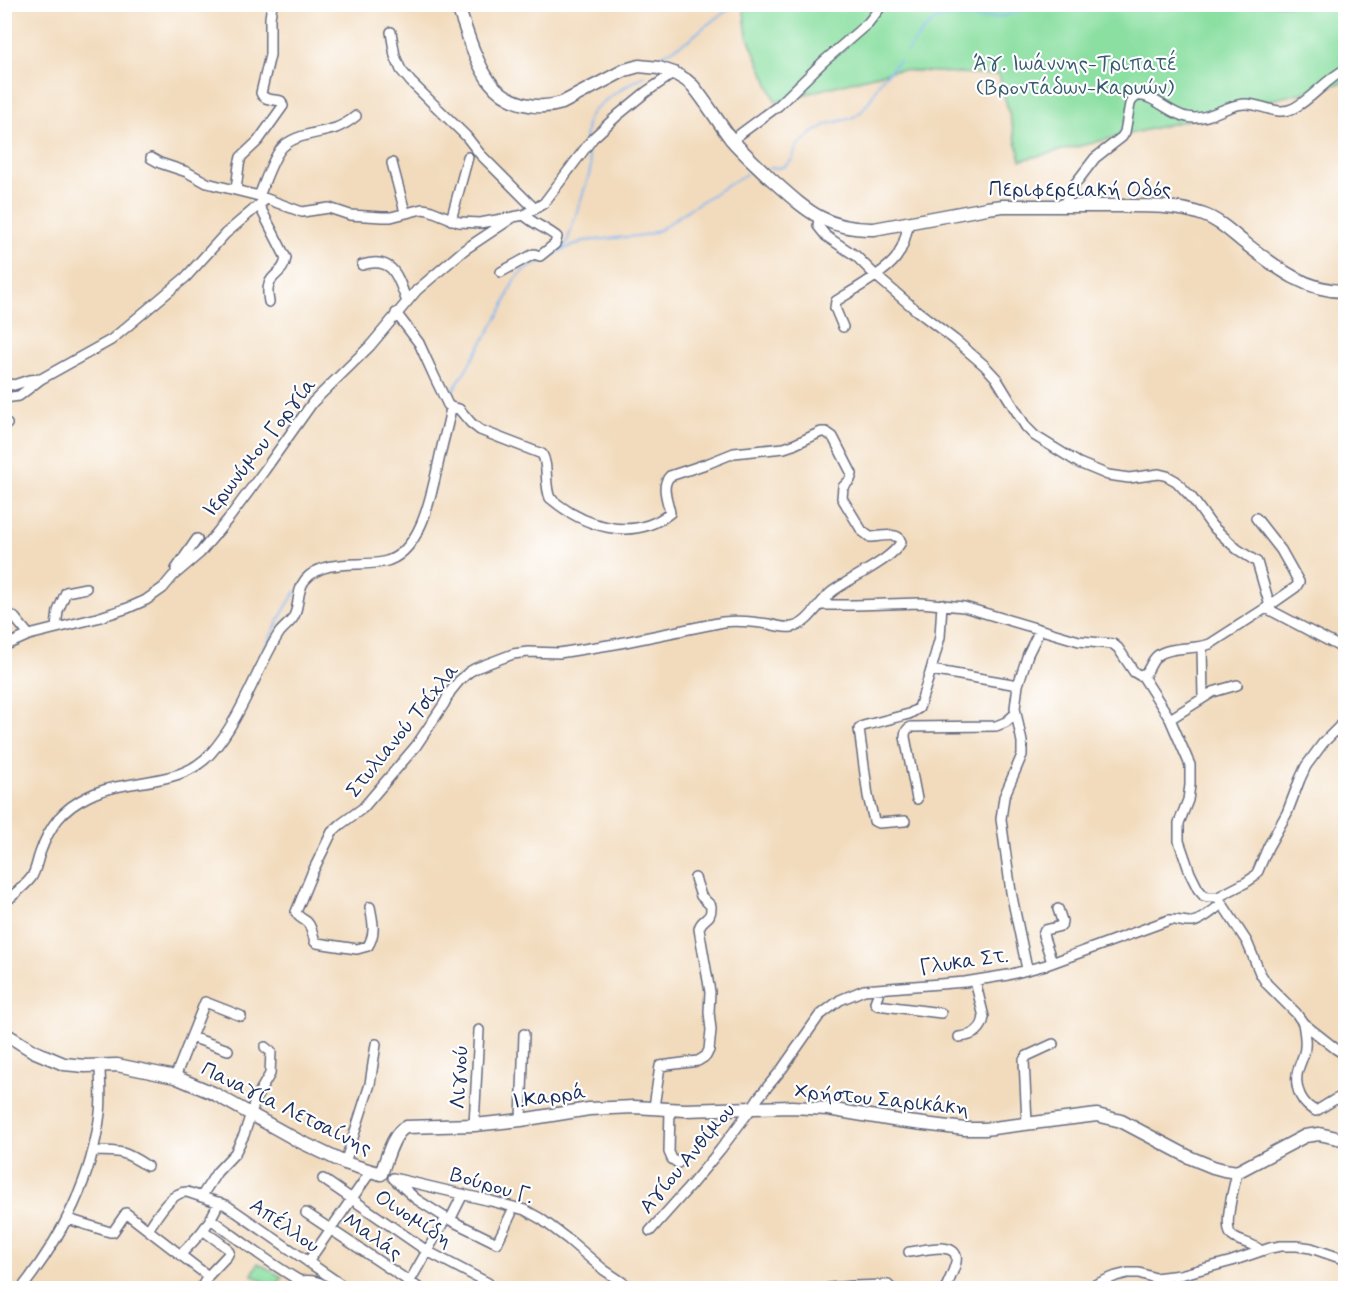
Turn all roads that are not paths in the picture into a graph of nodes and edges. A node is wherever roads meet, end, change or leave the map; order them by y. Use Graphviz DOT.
graph roads {
  1 [pos="272,4"];
  2 [pos="457,4"];
  3 [pos="884,4"];
  4 [pos="391,32"];
  5 [pos="1346,69"];
  6 [pos="674,73"];
  7 [pos="356,116"];
  8 [pos="732,140"];
  9 [pos="468,157"];
  10 [pos="151,158"];
  11 [pos="392,163"];
  12 [pos="236,190"];
  13 [pos="262,200"];
  14 [pos="1064,206"];
  15 [pos="535,208"];
  16 [pos="405,212"];
  17 [pos="524,215"];
  18 [pos="512,218"];
  19 [pos="819,218"];
  20 [pos="451,220"];
  21 [pos="909,222"];
  22 [pos="362,265"];
  23 [pos="501,272"];
  24 [pos="875,276"];
  25 [pos="1346,291"];
  26 [pos="407,302"];
  27 [pos="270,303"];
  28 [pos="396,313"];
  29 [pos="843,327"];
  30 [pos="41,379"];
  31 [pos="4,383"];
  32 [pos="4,398"];
  33 [pos="454,408"];
  34 [pos="1256,518"];
  35 [pos="197,539"];
  36 [pos="173,576"];
  37 [pos="86,588"];
  38 [pos="942,604"];
  39 [pos="819,605"];
  40 [pos="1268,607"];
  41 [pos="4,610"];
  42 [pos="56,627"];
  43 [pos="1040,630"];
  44 [pos="29,635"];
  45 [pos="4,646"];
  46 [pos="1202,647"];
  47 [pos="1346,650"];
  48 [pos="931,670"];
  49 [pos="1142,675"];
  50 [pos="1018,685"];
  51 [pos="1237,685"];
  52 [pos="1203,698"];
  53 [pos="1016,714"];
  54 [pos="1170,719"];
  55 [pos="1346,720"];
  56 [pos="917,799"];
  57 [pos="905,821"];
  58 [pos="694,878"];
  59 [pos="1220,900"];
  60 [pos="4,903"];
  61 [pos="370,908"];
  62 [pos="1058,909"];
  63 [pos="1052,962"];
  64 [pos="1027,969"];
  65 [pos="975,981"];
  66 [pos="880,988"];
  67 [pos="942,1013"];
  68 [pos="241,1016"];
  69 [pos="1304,1023"];
  70 [pos="479,1030"];
  71 [pos="4,1034"];
  72 [pos="524,1034"];
  73 [pos="190,1037"];
  74 [pos="959,1037"];
  75 [pos="376,1044"];
  76 [pos="1053,1044"];
  77 [pos="265,1047"];
  78 [pos="228,1050"];
  79 [pos="1346,1055"];
  80 [pos="100,1066"];
  81 [pos="175,1077"];
  82 [pos="1346,1095"];
  83 [pos="654,1107"];
  84 [pos="670,1108"];
  85 [pos="752,1109"];
  86 [pos="251,1113"];
  87 [pos="521,1120"];
  88 [pos="1027,1123"];
  89 [pos="474,1125"];
  90 [pos="1346,1140"];
  91 [pos="94,1151"];
  92 [pos="345,1163"];
  93 [pos="678,1163"];
  94 [pos="147,1166"];
  95 [pos="1238,1172"];
  96 [pos="382,1174"];
  97 [pos="323,1179"];
  98 [pos="463,1194"];
  99 [pos="201,1197"];
  100 [pos="352,1198"];
  101 [pos="219,1202"];
  102 [pos="306,1213"];
  103 [pos="511,1214"];
  104 [pos="68,1219"];
  105 [pos="448,1219"];
  106 [pos="212,1220"];
  107 [pos="332,1229"];
  108 [pos="148,1230"];
  109 [pos="204,1231"];
  110 [pos="650,1231"];
  111 [pos="427,1251"];
  112 [pos="1261,1251"];
  113 [pos="909,1252"];
  114 [pos="180,1255"];
  115 [pos="1346,1260"];
  116 [pos="308,1262"];
  117 [pos="208,1276"];
  118 [pos="488,1283"];
  119 [pos="298,1285"];
  120 [pos="407,1286"];
  121 [pos="880,1287"];
  122 [pos="22,1288"];
  123 [pos="201,1288"];
  124 [pos="330,1288"];
  125 [pos="346,1288"];
  126 [pos="418,1288"];
  127 [pos="631,1288"];
  128 [pos="829,1288"];
  129 [pos="891,1288"];
  130 [pos="946,1288"];
  131 [pos="1087,1288"];
  1 -- 12 [label="street"];
  2 -- 6 [label="main road, Περιφερειακή Οδός"];
  3 -- 8 [label="street"];
  4 -- 15 [label="street"];
  5 -- 14 [label="street"];
  6 -- 8 [label="main road, Περιφερειακή Οδός"];
  6 -- 15 [label="street"];
  7 -- 13 [label="street"];
  8 -- 19 [label="main road, Περιφερειακή Οδός"];
  9 -- 20 [label="street"];
  10 -- 12 [label="street"];
  11 -- 16 [label="street"];
  12 -- 13 [label="street"];
  13 -- 16 [label="street"];
  13 -- 27 [label="street"];
  13 -- 30 [label="street"];
  14 -- 21 [label="main road, Περιφερειακή Οδός"];
  14 -- 25 [label="main road, Περιφερειακή Οδός"];
  15 -- 17 [label="street"];
  16 -- 20 [label="street"];
  17 -- 18 [label="street"];
  17 -- 23 [label="street"];
  18 -- 20 [label="street"];
  18 -- 26 [label="street, Ιερωνύμου Γοργία"];
  19 -- 21 [label="main road, Περιφερειακή Οδός"];
  19 -- 24 [label="street"];
  21 -- 24 [label="street"];
  22 -- 26 [label="street"];
  24 -- 29 [label="street"];
  24 -- 40 [label="street"];
  26 -- 28 [label="street, Ιερωνύμου Γοργία"];
  28 -- 33 [label="street"];
  28 -- 36 [label="street, Ιερωνύμου Γοργία"];
  30 -- 31 [label="street"];
  30 -- 32 [label="street"];
  33 -- 39 [label="street"];
  33 -- 60 [label="street"];
  34 -- 40 [label="street"];
  35 -- 36 [label="street"];
  36 -- 42 [label="street, Ιερωνύμου Γοργία"];
  37 -- 42 [label="street"];
  38 -- 39 [label="street"];
  38 -- 43 [label="street"];
  38 -- 48 [label="street"];
  39 -- 61 [label="street, Στυλιανού Τσίχλα"];
  40 -- 46 [label="street"];
  40 -- 47 [label="street"];
  41 -- 44 [label="street"];
  42 -- 44 [label="street, Ιερωνύμου Γοργία"];
  43 -- 49 [label="street"];
  43 -- 50 [label="street"];
  44 -- 45 [label="street, Ιερωνύμου Γοργία"];
  46 -- 49 [label="street"];
  46 -- 52 [label="street"];
  48 -- 50 [label="street"];
  48 -- 57 [label="street"];
  49 -- 54 [label="street"];
  50 -- 53 [label="street"];
  51 -- 52 [label="street"];
  52 -- 54 [label="street"];
  53 -- 56 [label="street"];
  53 -- 64 [label="street"];
  54 -- 59 [label="street"];
  55 -- 59 [label="street, Γλυκα Στ."];
  58 -- 83 [label="street"];
  59 -- 63 [label="street, Γλυκα Στ."];
  59 -- 69 [label="street"];
  62 -- 63 [label="street"];
  63 -- 64 [label="street, Γλυκα Στ."];
  64 -- 65 [label="street, Γλυκα Στ."];
  65 -- 66 [label="street, Γλυκα Στ."];
  65 -- 74 [label="street"];
  66 -- 67 [label="street"];
  66 -- 85 [label="street, Γλυκα Στ."];
  68 -- 73 [label="street, Παναγία Λετσαίνης"];
  69 -- 79 [label="street"];
  69 -- 82 [label="street"];
  70 -- 89 [label="street, Λιγνού"];
  71 -- 80 [label="main road, Παναγία Λετσαίνης"];
  72 -- 87 [label="street"];
  73 -- 78 [label="street, Παναγία Λετσαίνης"];
  73 -- 81 [label="street, Παναγία Λετσαίνης"];
  75 -- 92 [label="street"];
  76 -- 88 [label="street"];
  77 -- 86 [label="street"];
  80 -- 81 [label="main road, Παναγία Λετσαίνης"];
  80 -- 91 [label="street"];
  81 -- 86 [label="main road, Παναγία Λετσαίνης"];
  83 -- 84 [label="main road, Ι.Καρρά"];
  83 -- 87 [label="main road, Ι.Καρρά"];
  84 -- 85 [label="main road, Ι.Καρρά"];
  84 -- 93 [label="street"];
  85 -- 88 [label="main road, Χρήστου Σαρικάκη"];
  85 -- 110 [label="street, Αγίου Ανθίμου"];
  86 -- 92 [label="main road, Παναγία Λετσαίνης"];
  86 -- 99 [label="street"];
  87 -- 89 [label="main road, Ι.Καρρά"];
  88 -- 95 [label="main road, Χρήστου Σαρικάκη"];
  89 -- 96 [label="main road, Ι.Καρρά"];
  90 -- 95 [label="main road"];
  91 -- 94 [label="street"];
  91 -- 104 [label="street"];
  92 -- 96 [label="main road, Παναγία Λετσαίνης"];
  95 -- 112 [label="street"];
  96 -- 98 [label="street, Βούρου Γ."];
  96 -- 100 [label="street"];
  96 -- 105 [label="street"];
  97 -- 100 [label="street, Οινομίδη"];
  98 -- 105 [label="street"];
  98 -- 127 [label="street, Βούρου Γ."];
  99 -- 101 [label="street, Απέλλου"];
  99 -- 108 [label="street, Απέλλου"];
  100 -- 107 [label="street"];
  100 -- 111 [label="street, Οινομίδη"];
  101 -- 106 [label="street"];
  101 -- 116 [label="street, Απέλλου"];
  102 -- 107 [label="street, Μαλάς"];
  103 -- 105 [label="street"];
  104 -- 108 [label="street"];
  104 -- 122 [label="street"];
  105 -- 111 [label="street"];
  106 -- 109 [label="street"];
  106 -- 119 [label="street"];
  107 -- 116 [label="street"];
  107 -- 120 [label="street, Μαλάς"];
  108 -- 114 [label="street"];
  109 -- 114 [label="street"];
  109 -- 117 [label="street"];
  111 -- 118 [label="street, Οινομίδη"];
  111 -- 120 [label="street"];
  112 -- 115 [label="street"];
  112 -- 131 [label="street"];
  113 -- 130 [label="street"];
  114 -- 117 [label="street"];
  116 -- 125 [label="street, Απέλλου"];
  117 -- 123 [label="street"];
  119 -- 124 [label="street"];
  120 -- 126 [label="street, Μαλάς"];
  121 -- 128 [label="street"];
  121 -- 129 [label="street"];
}
